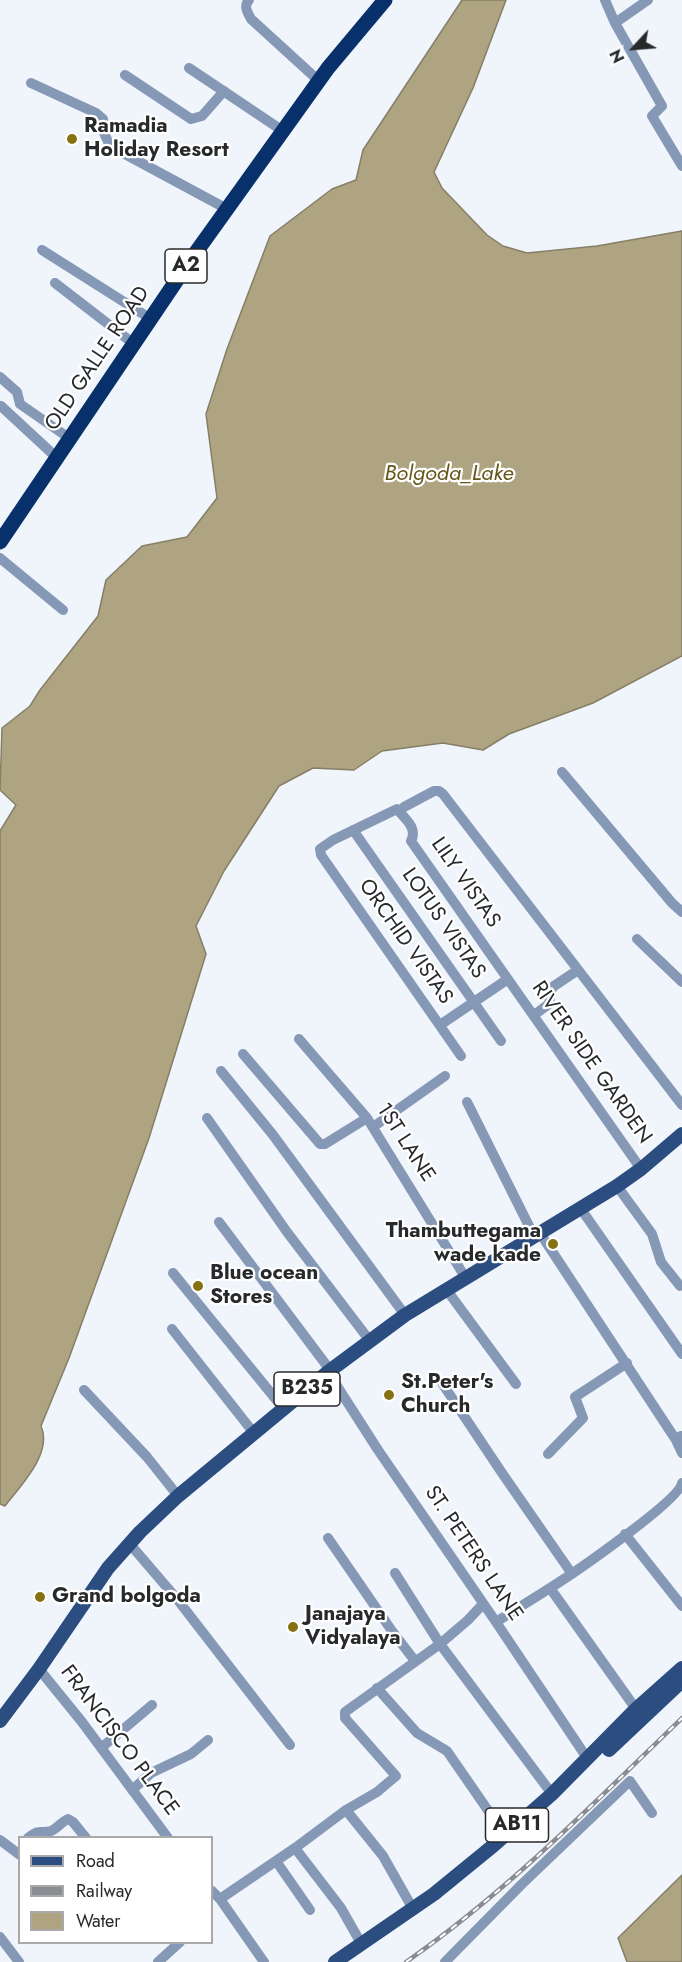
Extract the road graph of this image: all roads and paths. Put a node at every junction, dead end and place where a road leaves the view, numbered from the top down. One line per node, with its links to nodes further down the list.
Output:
1 (249, 0): 8 (street)
2 (385, 0): 8 (highway, OLD GALLE ROAD / A2)
3 (605, 0): 5 (street)
4 (648, 0): 5 (street)
5 (615, 23): 12 (street)
6 (189, 68): 10 (street)
7 (125, 75): 10 (street)
8 (319, 81): 11 (highway, OLD GALLE ROAD / A2)
9 (31, 82): 13 (street)
10 (224, 91): 11 (street)
11 (283, 130): 13 (highway, OLD GALLE ROAD / A2)
12 (682, 166)
13 (227, 209): 16 (highway, OLD GALLE ROAD / A2)
14 (42, 250): 16 (street)
15 (56, 283): 17 (street)
16 (151, 320): 17 (highway, OLD GALLE ROAD / A2)
17 (135, 344): 20 (highway, OLD GALLE ROAD / A2)
18 (0, 377): 20 (street)
19 (1, 406): 21 (street)
20 (69, 438): 21 (highway, OLD GALLE ROAD / A2)
21 (56, 458): 22 (highway, OLD GALLE ROAD / A2)
22 (0, 542)
23 (0, 558): 24 (street)
24 (63, 609)
25 (561, 772): 28 (street)
26 (401, 808): 27 (street); 30 (street); 31 (street, LILY VISTAS)
27 (353, 830): 33 (street, LOTUS VISTAS); 35 (street, ORCHID VISTAS)
28 (682, 912)
29 (638, 939): 32 (street)
30 (578, 970): 34 (street); 43 (street)
31 (508, 980): 33 (street); 34 (street, RIVER SIDE GARDEN)
32 (682, 982)
33 (474, 1002): 35 (street); 37 (street, LOTUS VISTAS)
34 (534, 1016): 47 (street, RIVER SIDE GARDEN)
35 (440, 1025): 39 (street, ORCHID VISTAS)
36 (299, 1039): 45 (street, 1ST LANE)
37 (501, 1041)
38 (243, 1054): 45 (street)
39 (461, 1056)
40 (221, 1071): 56 (street)
41 (445, 1076): 45 (street)
42 (466, 1102): 51 (street)
43 (682, 1105)
44 (207, 1118): 58 (street)
45 (370, 1123): 53 (street, 1ST LANE)
46 (682, 1134): 47 (main road, B235)
47 (641, 1169): 48 (main road, B235)
48 (617, 1186): 49 (main road, B235); 54 (street)
49 (581, 1209): 51 (main road, B235); 59 (street)
50 (219, 1222): 61 (street, ST. PETERS LANE)
51 (537, 1234): 53 (main road, B235); 60 (street)
52 (173, 1273): 65 (street)
53 (465, 1277): 55 (main road, B235)
54 (680, 1286)
55 (446, 1289): 56 (main road, B235); 63 (street)
56 (405, 1315): 58 (main road, B235)
57 (172, 1329): 66 (street)
58 (370, 1341): 61 (main road, B235)
59 (682, 1354)
60 (627, 1363): 67 (street); 68 (street)
61 (329, 1371): 65 (main road, B235); 79 (street, ST. PETERS LANE)
62 (442, 1383): 77 (street)
63 (516, 1384)
64 (84, 1390): 71 (street)
65 (283, 1408): 66 (main road, B235)
66 (253, 1432): 71 (main road, B235)
67 (679, 1438): 69 (street)
68 (548, 1454)
69 (682, 1454)
70 (682, 1483): 72 (street)
71 (178, 1496): 75 (main road, B235)
72 (678, 1499): 73 (street)
73 (625, 1534): 77 (street); 80 (street)
74 (328, 1538): 83 (street)
75 (129, 1543): 85 (main road, B235); 92 (street)
76 (395, 1574): 82 (street)
77 (572, 1574): 78 (street)
78 (550, 1588): 81 (street); 89 (street)
79 (483, 1604): 81 (street, ST. PETERS LANE); 82 (street)
80 (682, 1606)
81 (496, 1622): 94 (street, ST. PETERS LANE)
82 (440, 1644): 83 (street); 96 (street)
83 (415, 1661): 87 (street)
84 (682, 1668): 89 (main road, AB11)
85 (39, 1669): 90 (main road, B235); 93 (street, FRANCISCO PLACE)
86 (682, 1681): 117 (main road, AB11)
87 (376, 1688): 97 (street); 99 (street)
88 (152, 1705): 93 (street)
89 (636, 1709): 94 (main road, AB11)
90 (0, 1721)
91 (207, 1740): 95 (street)
92 (290, 1745)
93 (100, 1748): 95 (street, FRANCISCO PLACE)
94 (587, 1758): 96 (main road, AB11)
95 (132, 1790): 102 (street, FRANCISCO PLACE)
96 (552, 1794): 99 (main road, AB11)
97 (346, 1810): 104 (street); 108 (street)
98 (652, 1813): 118 (street)
99 (505, 1835): 108 (main road, AB11)
100 (30, 1836): 101 (street)
101 (84, 1836)
102 (166, 1836)
103 (0, 1840): 105 (street)
104 (295, 1848): 106 (street); 112 (street)
105 (17, 1849)
106 (276, 1861): 107 (street); 109 (street)
107 (216, 1895): 115 (street)
108 (413, 1909): 112 (main road, AB11)
109 (310, 1910)
110 (0, 1937): 113 (street)
111 (178, 1944): 114 (street)
112 (362, 1945): 116 (main road, AB11)
113 (19, 1962)
114 (158, 1962)
115 (264, 1962)
116 (335, 1962)
117 (350, 1962)
118 (445, 1962)

